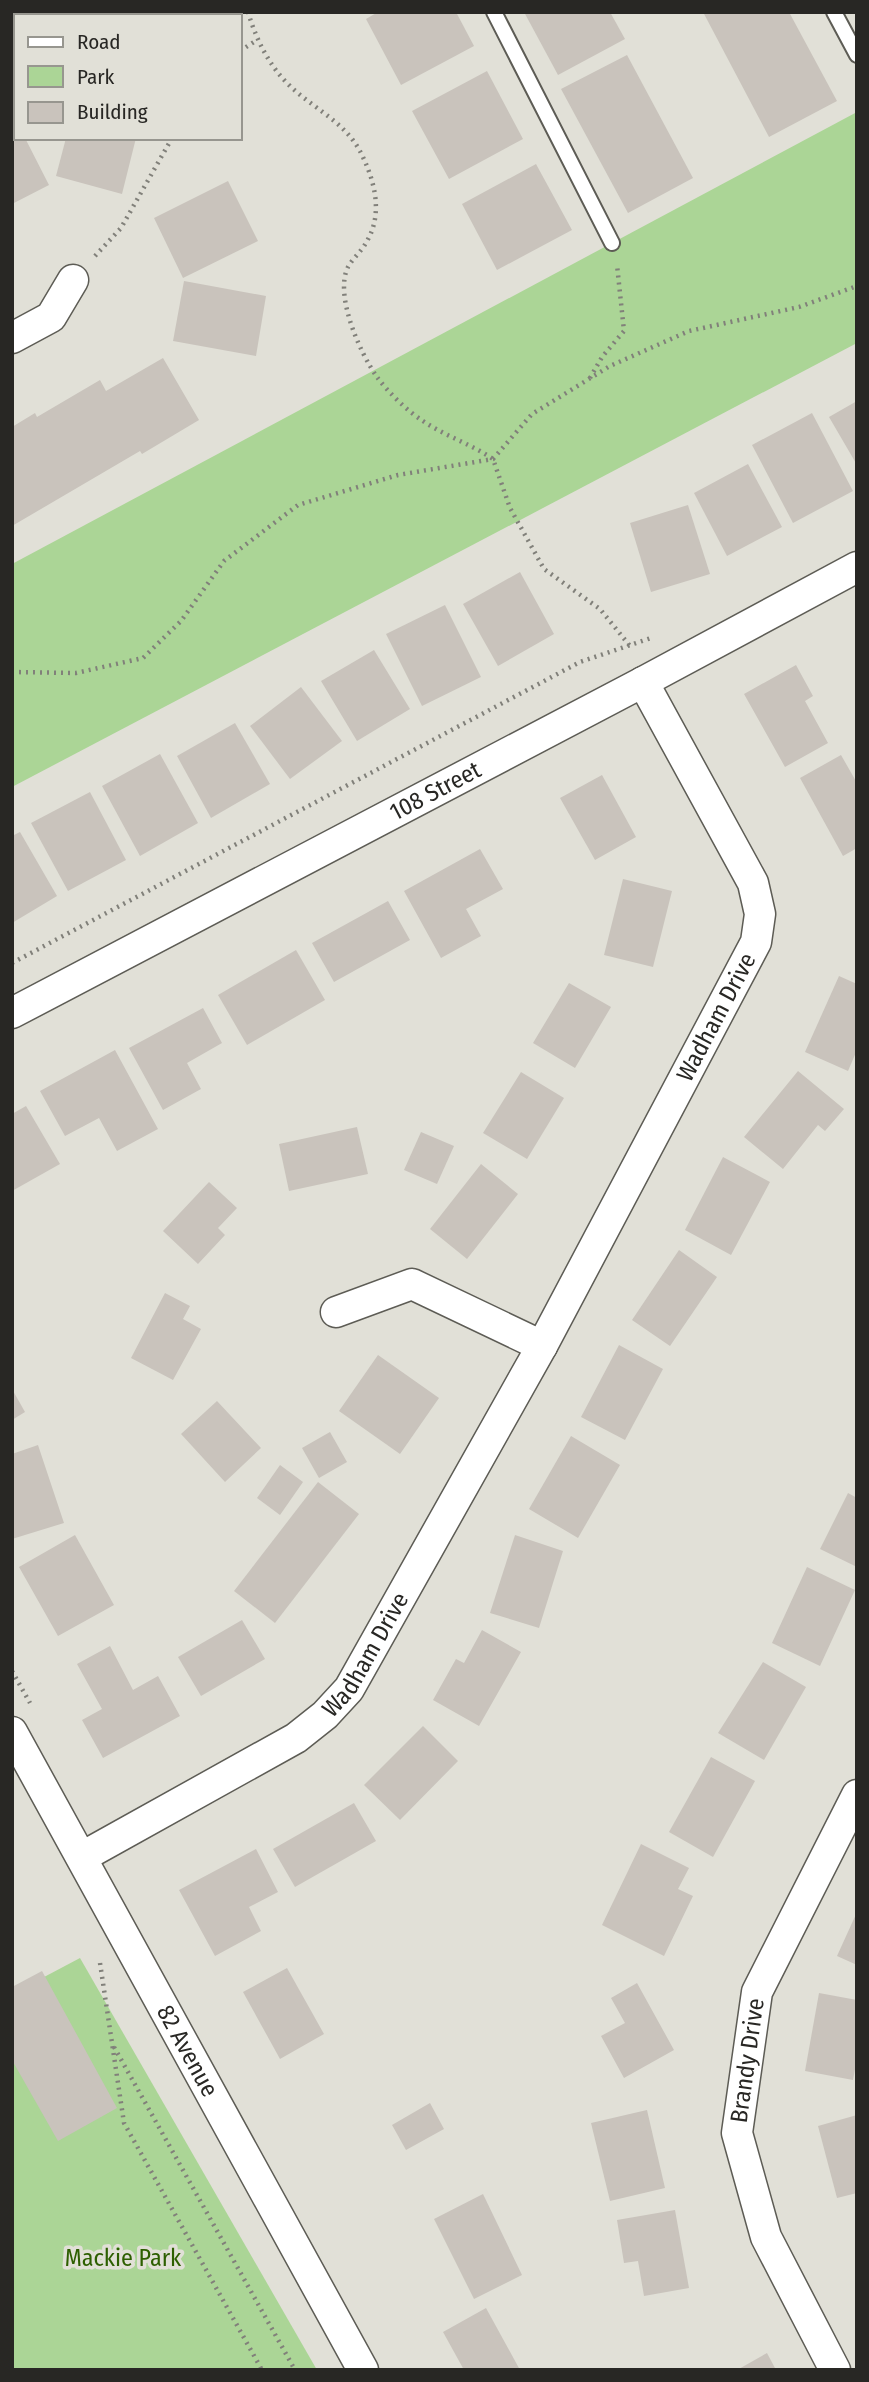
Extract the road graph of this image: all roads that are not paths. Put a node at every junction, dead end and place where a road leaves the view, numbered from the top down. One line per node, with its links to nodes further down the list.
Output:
1 (494, 12): 4 (lane)
2 (834, 12): 3 (lane)
3 (857, 55)
4 (612, 243)
5 (73, 280): 6 (street)
6 (12, 338)
7 (857, 567): 8 (street, 108 Street)
8 (643, 682): 9 (street, 108 Street); 11 (street, Wadham Drive)
9 (12, 1013)
10 (336, 1312): 11 (street)
11 (542, 1346): 14 (street, Wadham Drive)
12 (12, 1732): 14 (street, 82 Avenue)
13 (857, 1795): 16 (street, Brandy Drive)
14 (82, 1857): 15 (street, 82 Avenue)
15 (363, 2370)
16 (835, 2370)

